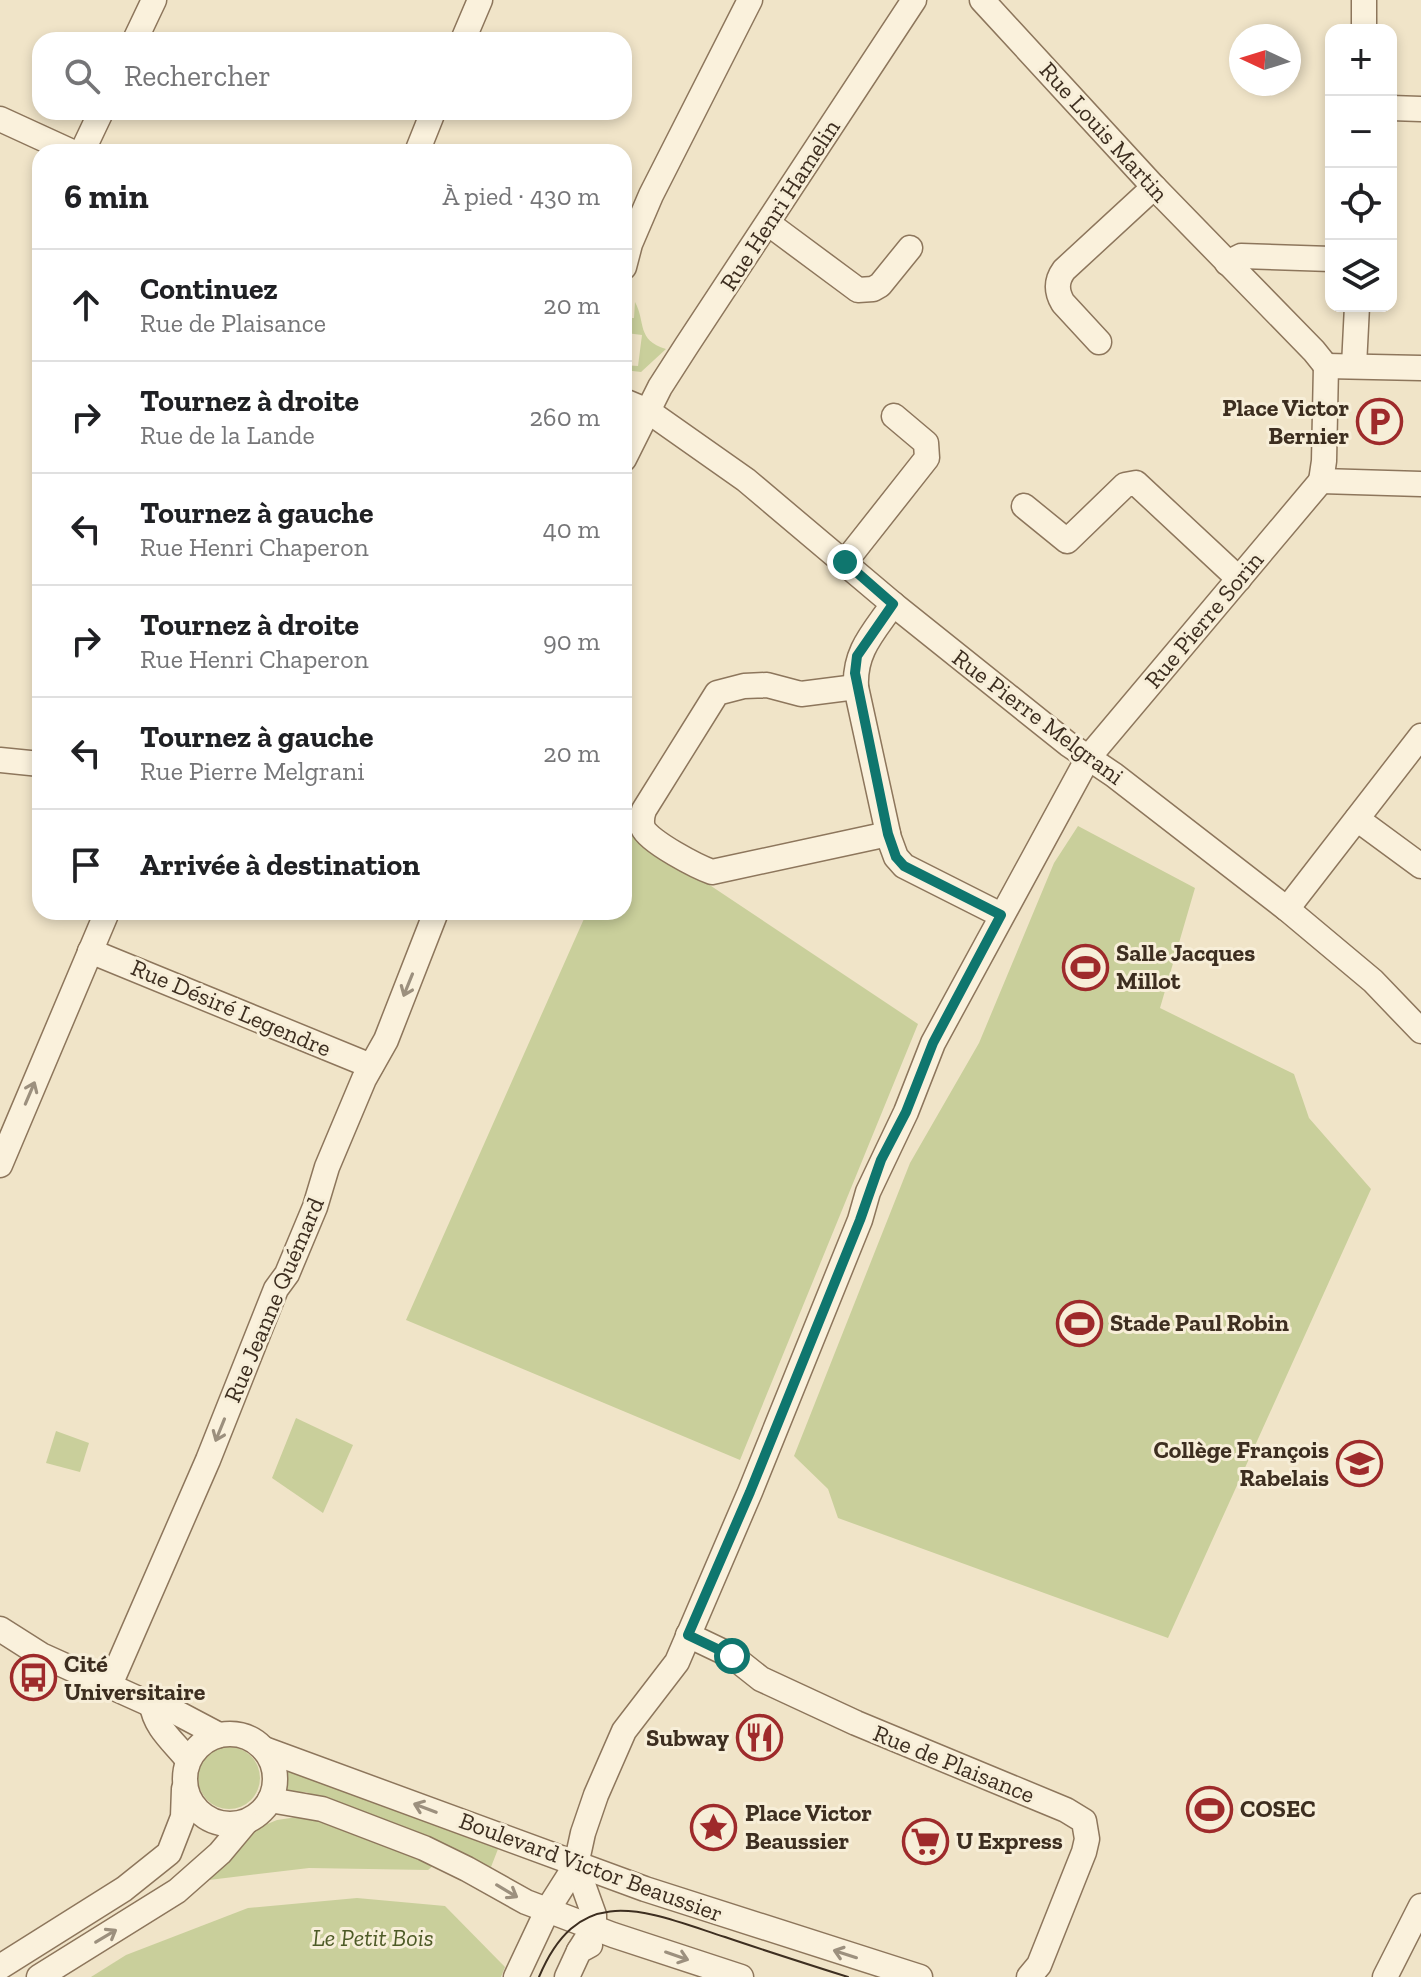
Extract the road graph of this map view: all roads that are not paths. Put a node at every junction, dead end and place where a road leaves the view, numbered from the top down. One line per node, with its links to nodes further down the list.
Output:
1 (154, 0): 8 (street)
2 (480, 0): 9 (street)
3 (750, 0): 20 (street)
4 (914, 0): 19 (street, Rue Henri Hamelin)
5 (982, 0): 18 (street, Rue Louis Martin)
6 (1364, 0): 7 (street)
7 (1364, 24)
8 (139, 32)
9 (466, 32)
10 (1397, 108): 11 (street)
11 (1421, 109)
12 (0, 119): 15 (street)
13 (97, 120): 16 (street)
14 (430, 120): 17 (street)
15 (55, 144)
16 (86, 144)
17 (420, 144)
18 (1154, 187): 23 (street, Rue Louis Martin); 25 (street)
19 (769, 224): 21 (street); 30 (street, Rue Henri Hamelin)
20 (632, 239)
21 (910, 248)
22 (1325, 259): 23 (street)
23 (1227, 263): 26 (street, Rue Louis Martin)
24 (1357, 312): 27 (street)
25 (1099, 342)
26 (1326, 366): 27 (street); 33 (street)
27 (1354, 366): 28 (street)
28 (1421, 368)
29 (632, 404): 30 (street, Rue Pierre Melgrani)
30 (648, 411): 32 (street); 36 (street, Rue Pierre Melgrani)
31 (894, 416): 36 (street)
32 (632, 443)
33 (1321, 481): 34 (street); 37 (street, Rue Pierre Sorin)
34 (1421, 484)
35 (1024, 506): 37 (street)
36 (845, 562): 38 (street, Rue Pierre Melgrani)
37 (1239, 579): 41 (street, Rue Pierre Sorin)
38 (893, 604): 39 (street); 41 (street, Rue Pierre Melgrani)
39 (856, 687): 45 (street); 45 (street)
40 (1421, 736): 44 (street)
41 (1088, 758): 47 (street, Rue Pierre Melgrani); 48 (street, Rue Pierre Sorin)
42 (0, 760): 43 (street)
43 (32, 763)
44 (1357, 819): 46 (street); 47 (street)
45 (888, 834): 48 (street)
46 (1421, 866)
47 (1287, 909): 52 (street, Rue Pierre Melgrani)
48 (1001, 915): 56 (street, Rue Pierre Sorin)
49 (104, 920): 51 (street)
50 (433, 920): 53 (street, Rue Jeanne Quémard, one-way to 53)
51 (90, 951): 53 (street, Rue Désiré Legendre); 54 (street, one-way to 51)
52 (1421, 1031)
53 (371, 1066): 57 (street, Rue Jeanne Quémard, one-way to 57)
54 (0, 1165)
55 (0, 1629): 57 (street)
56 (688, 1635): 65 (street, Rue Pierre Sorin); 70 (street, Rue de Plaisance)
57 (109, 1687): 58 (street)
58 (152, 1705): 59 (street); 61 (street)
59 (219, 1735): 60 (street); 61 (street)
60 (264, 1749): 63 (street); 65 (street, Boulevard Victor Beaussier, one-way to 60)
61 (188, 1760): 62 (street)
62 (185, 1786): 64 (street); 69 (street)
63 (270, 1800): 64 (street); 67 (street, Boulevard Victor Beaussier, one-way to 67)
64 (246, 1822): 71 (street, one-way to 64)
65 (576, 1865): 67 (street); 68 (street); 75 (street, Boulevard Victor Beaussier, one-way to 65)
66 (1421, 1906): 76 (street)
67 (548, 1909): 68 (street, Boulevard Victor Beaussier); 72 (street)
68 (603, 1931): 73 (street); 74 (street, Boulevard Victor Beaussier, one-way to 74)
69 (0, 1967)
70 (1036, 1973)
71 (39, 1977)
72 (516, 1977)
73 (567, 1977)
74 (741, 1977)
75 (920, 1977)
76 (1385, 1977)

